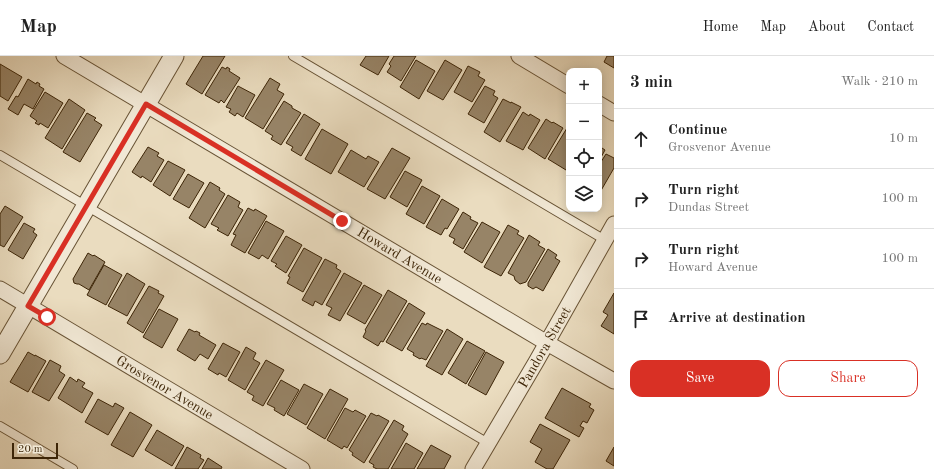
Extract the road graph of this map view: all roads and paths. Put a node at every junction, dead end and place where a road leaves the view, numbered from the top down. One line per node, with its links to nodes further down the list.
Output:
1 (64, 56): 6 (street, Howard Avenue)
2 (174, 56): 6 (street)
3 (293, 56): 12 (lane)
4 (519, 56): 5 (street)
5 (566, 84)
6 (146, 104): 10 (street); 15 (street, Howard Avenue)
7 (602, 106): 8 (street)
8 (614, 113)
9 (0, 155): 10 (lane)
10 (86, 206): 14 (street); 19 (lane)
11 (614, 224): 12 (street, Pandora Street)
12 (606, 240): 15 (street, Pandora Street)
13 (0, 289): 14 (street, Grosvenor Avenue)
14 (28, 306): 16 (street); 21 (street, Grosvenor Avenue)
15 (547, 343): 17 (street, Howard Avenue); 19 (street, Pandora Street)
16 (0, 354)
17 (614, 381)
18 (0, 426): 20 (lane)
19 (488, 443): 22 (street, Pandora Street)
20 (73, 469)
21 (302, 469)
22 (473, 469)

